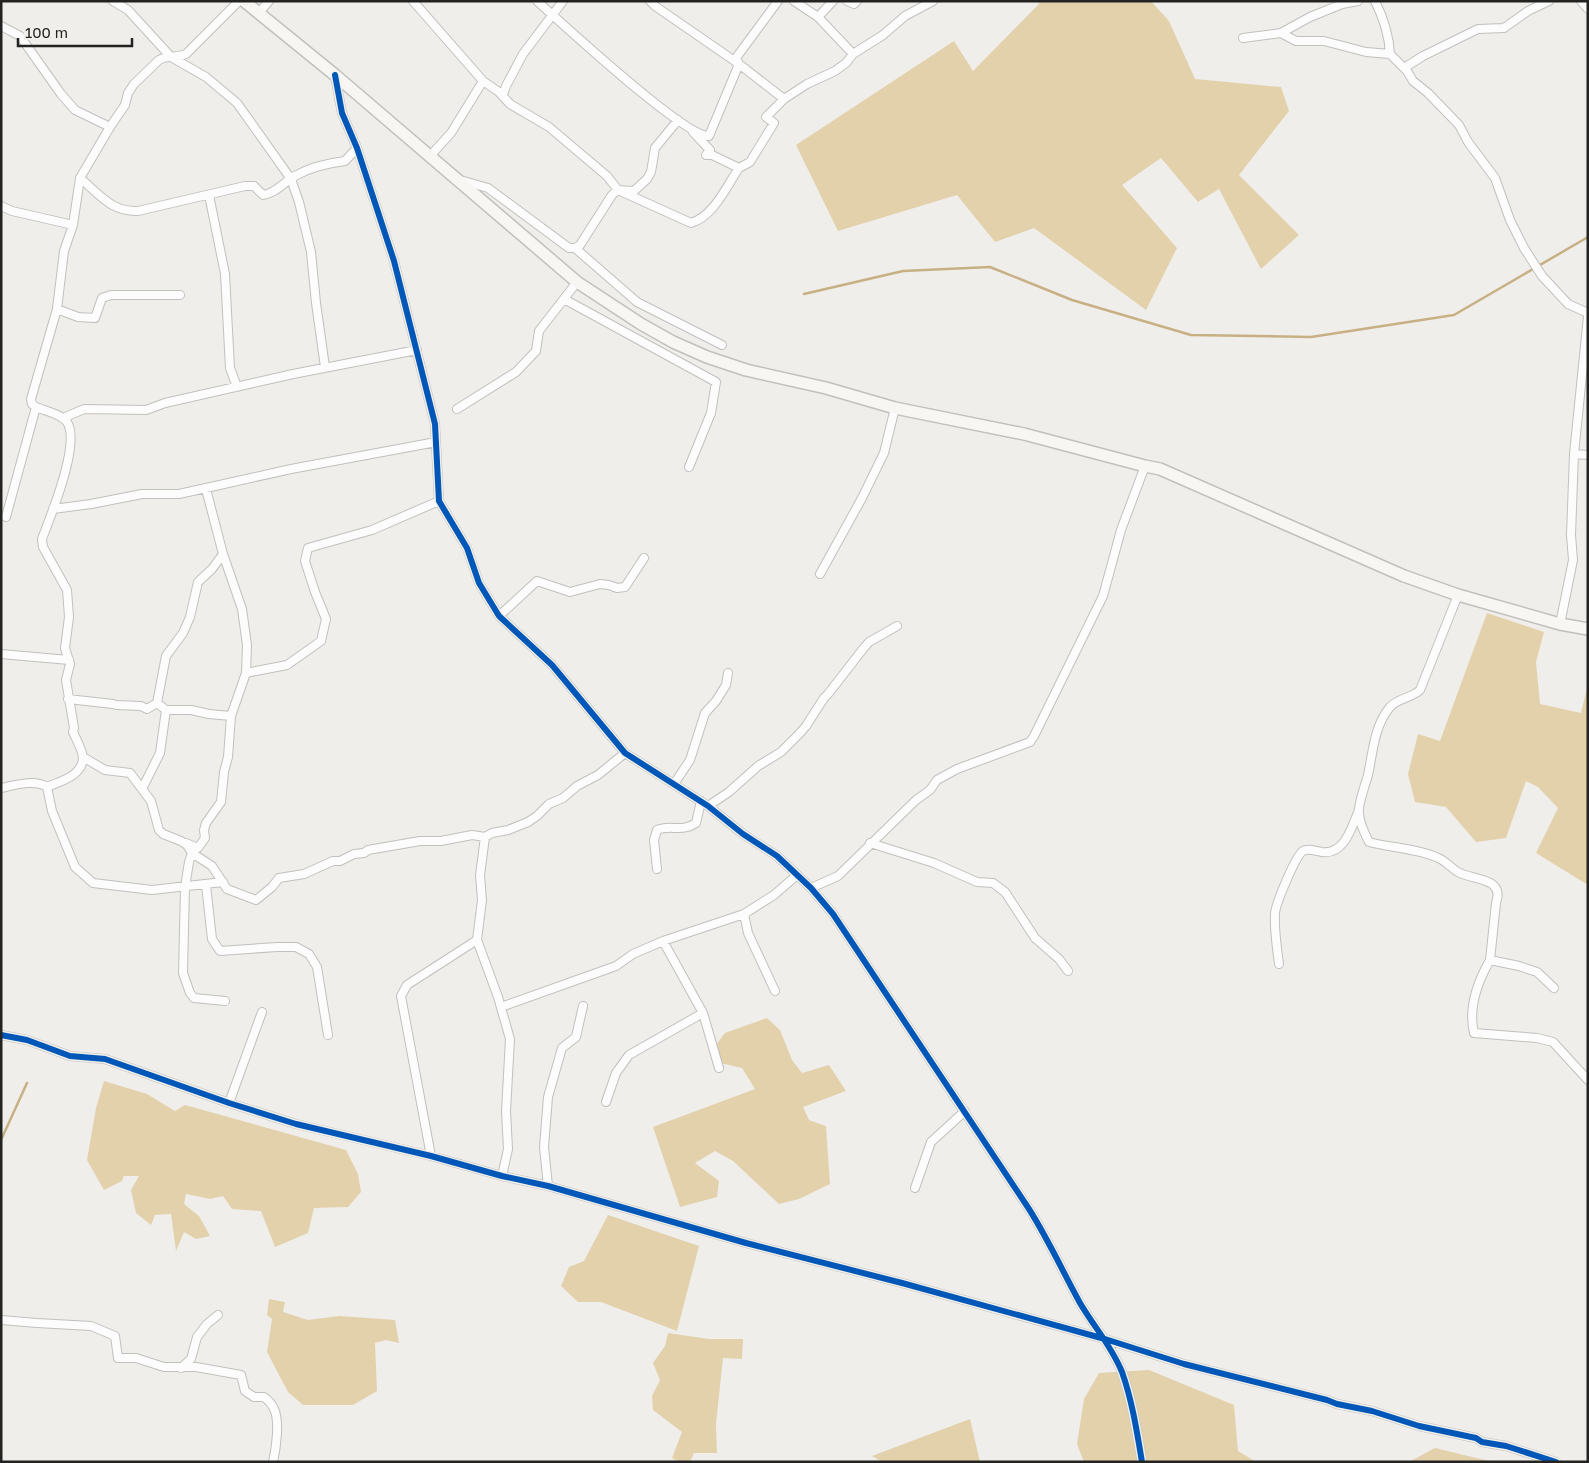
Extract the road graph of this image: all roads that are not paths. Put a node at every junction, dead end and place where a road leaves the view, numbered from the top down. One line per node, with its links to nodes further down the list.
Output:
1 (113, 1): 28 (street)
2 (238, 1): 28 (street)
3 (244, 1): 20 (main road)
4 (269, 1): 20 (street)
5 (413, 1): 32 (street)
6 (537, 1): 21 (street)
7 (563, 1): 21 (street)
8 (650, 1): 29 (street)
9 (778, 1): 29 (street)
10 (794, 1): 22 (street)
11 (833, 1): 22 (street)
12 (847, 1): 13 (street)
13 (857, 1)
14 (1358, 1): 24 (street)
15 (1375, 1): 27 (street)
16 (1549, 1): 30 (street)
17 (1581, 1): 19 (street)
18 (929, 2): 26 (street)
19 (1588, 9)
20 (258, 14): 31 (main road)
21 (552, 14): 33 (street); 35 (street)
22 (818, 17): 26 (street)
23 (1, 26): 36 (street)
24 (1281, 33): 25 (street); 27 (street)
25 (1243, 38)
26 (853, 54): 34 (street)
27 (1390, 54): 30 (street)
28 (171, 57): 36 (street); 42 (street)
29 (739, 64): 34 (street); 37 (street)
30 (1404, 68): 53 (street)
31 (335, 75): 38 (street); 39 (main road)
32 (483, 81): 33 (street); 39 (street)
33 (500, 92): 44 (street)
34 (784, 99): 40 (street)
35 (678, 120): 37 (street); 44 (street)
36 (110, 127): 41 (street)
37 (690, 129): 40 (street)
38 (357, 148): 42 (street); 55 (street)
39 (430, 156): 43 (main road)
40 (739, 168): 44 (street)
41 (80, 178): 45 (street); 47 (street)
42 (291, 179): 45 (street); 56 (street)
43 (458, 179): 48 (street); 49 (main road)
44 (618, 190): 48 (street)
45 (209, 194): 57 (street)
46 (1, 206): 47 (street)
47 (73, 226): 52 (street)
48 (575, 248): 54 (street)
49 (577, 282): 51 (street); 59 (main road)
50 (180, 295): 52 (street)
51 (564, 299): 60 (street); 66 (street)
52 (57, 309): 58 (street)
53 (1588, 314): 63 (street)
54 (722, 345)
55 (416, 350): 56 (street); 62 (street)
56 (325, 367): 57 (street)
57 (236, 387): 61 (street)
58 (36, 407): 61 (street); 70 (street)
59 (895, 408): 65 (main road); 73 (street)
60 (457, 409)
61 (63, 418): 69 (street)
62 (436, 442): 67 (street); 68 (street)
63 (1574, 454): 64 (street); 76 (street)
64 (1588, 455)
65 (1145, 466): 74 (main road); 98 (street)
66 (689, 467)
67 (206, 489): 69 (street); 71 (street)
68 (439, 501): 75 (street); 82 (street)
69 (53, 509): 80 (street)
70 (6, 517)
71 (224, 554): 82 (street); 84 (street)
72 (644, 558): 75 (street)
73 (820, 574)
74 (1458, 594): 76 (main road); 95 (street)
75 (499, 616): 87 (street)
76 (1560, 624): 78 (main road)
77 (897, 626): 94 (street)
78 (1588, 629)
79 (1, 654): 80 (street)
80 (69, 660): 83 (street)
81 (728, 672): 89 (street)
82 (246, 673): 86 (street)
83 (68, 699): 84 (street); 88 (street)
84 (157, 703): 85 (street)
85 (166, 710): 86 (street); 92 (street)
86 (231, 716): 97 (street)
87 (625, 754): 89 (street); 96 (street)
88 (83, 757): 90 (street); 92 (street)
89 (674, 784): 93 (street)
90 (47, 787): 91 (street); 104 (street)
91 (1, 788)
92 (142, 789): 97 (street)
93 (701, 801): 94 (street); 100 (street)
94 (708, 806): 101 (street)
95 (1359, 810): 109 (street); 110 (street)
96 (485, 837): 102 (street); 107 (street)
97 (181, 841): 99 (street)
98 (870, 844): 105 (street); 111 (street)
99 (192, 853): 102 (street); 104 (street)
100 (657, 869)
101 (797, 875): 105 (street); 106 (street)
102 (223, 882): 103 (street)
103 (206, 885): 104 (street); 120 (street)
104 (185, 887): 114 (street)
105 (811, 888): 125 (street)
106 (744, 914): 108 (street); 113 (street)
107 (477, 940): 116 (street); 126 (street)
108 (663, 941): 116 (street); 118 (street)
109 (1490, 960): 112 (street); 122 (street)
110 (1279, 964)
111 (1068, 971)
112 (1554, 988)
113 (775, 991)
114 (225, 1001)
115 (583, 1006): 128 (street)
116 (501, 1007): 127 (street)
117 (262, 1012): 124 (street)
118 (704, 1013): 121 (street); 123 (street)
119 (1, 1035): 124 (street)
120 (328, 1035)
121 (719, 1068)
122 (1588, 1080)
123 (606, 1102)
124 (228, 1103): 126 (street)
125 (965, 1111): 129 (street); 132 (street)
126 (431, 1156): 127 (street)
127 (502, 1176): 128 (street)
128 (548, 1186): 132 (street)
129 (915, 1188)
130 (218, 1315): 133 (street)
131 (1, 1320): 133 (street)
132 (1105, 1339): 135 (street); 136 (street)
133 (181, 1368): 134 (street)
134 (273, 1462)
135 (1142, 1462)
136 (1556, 1462)

